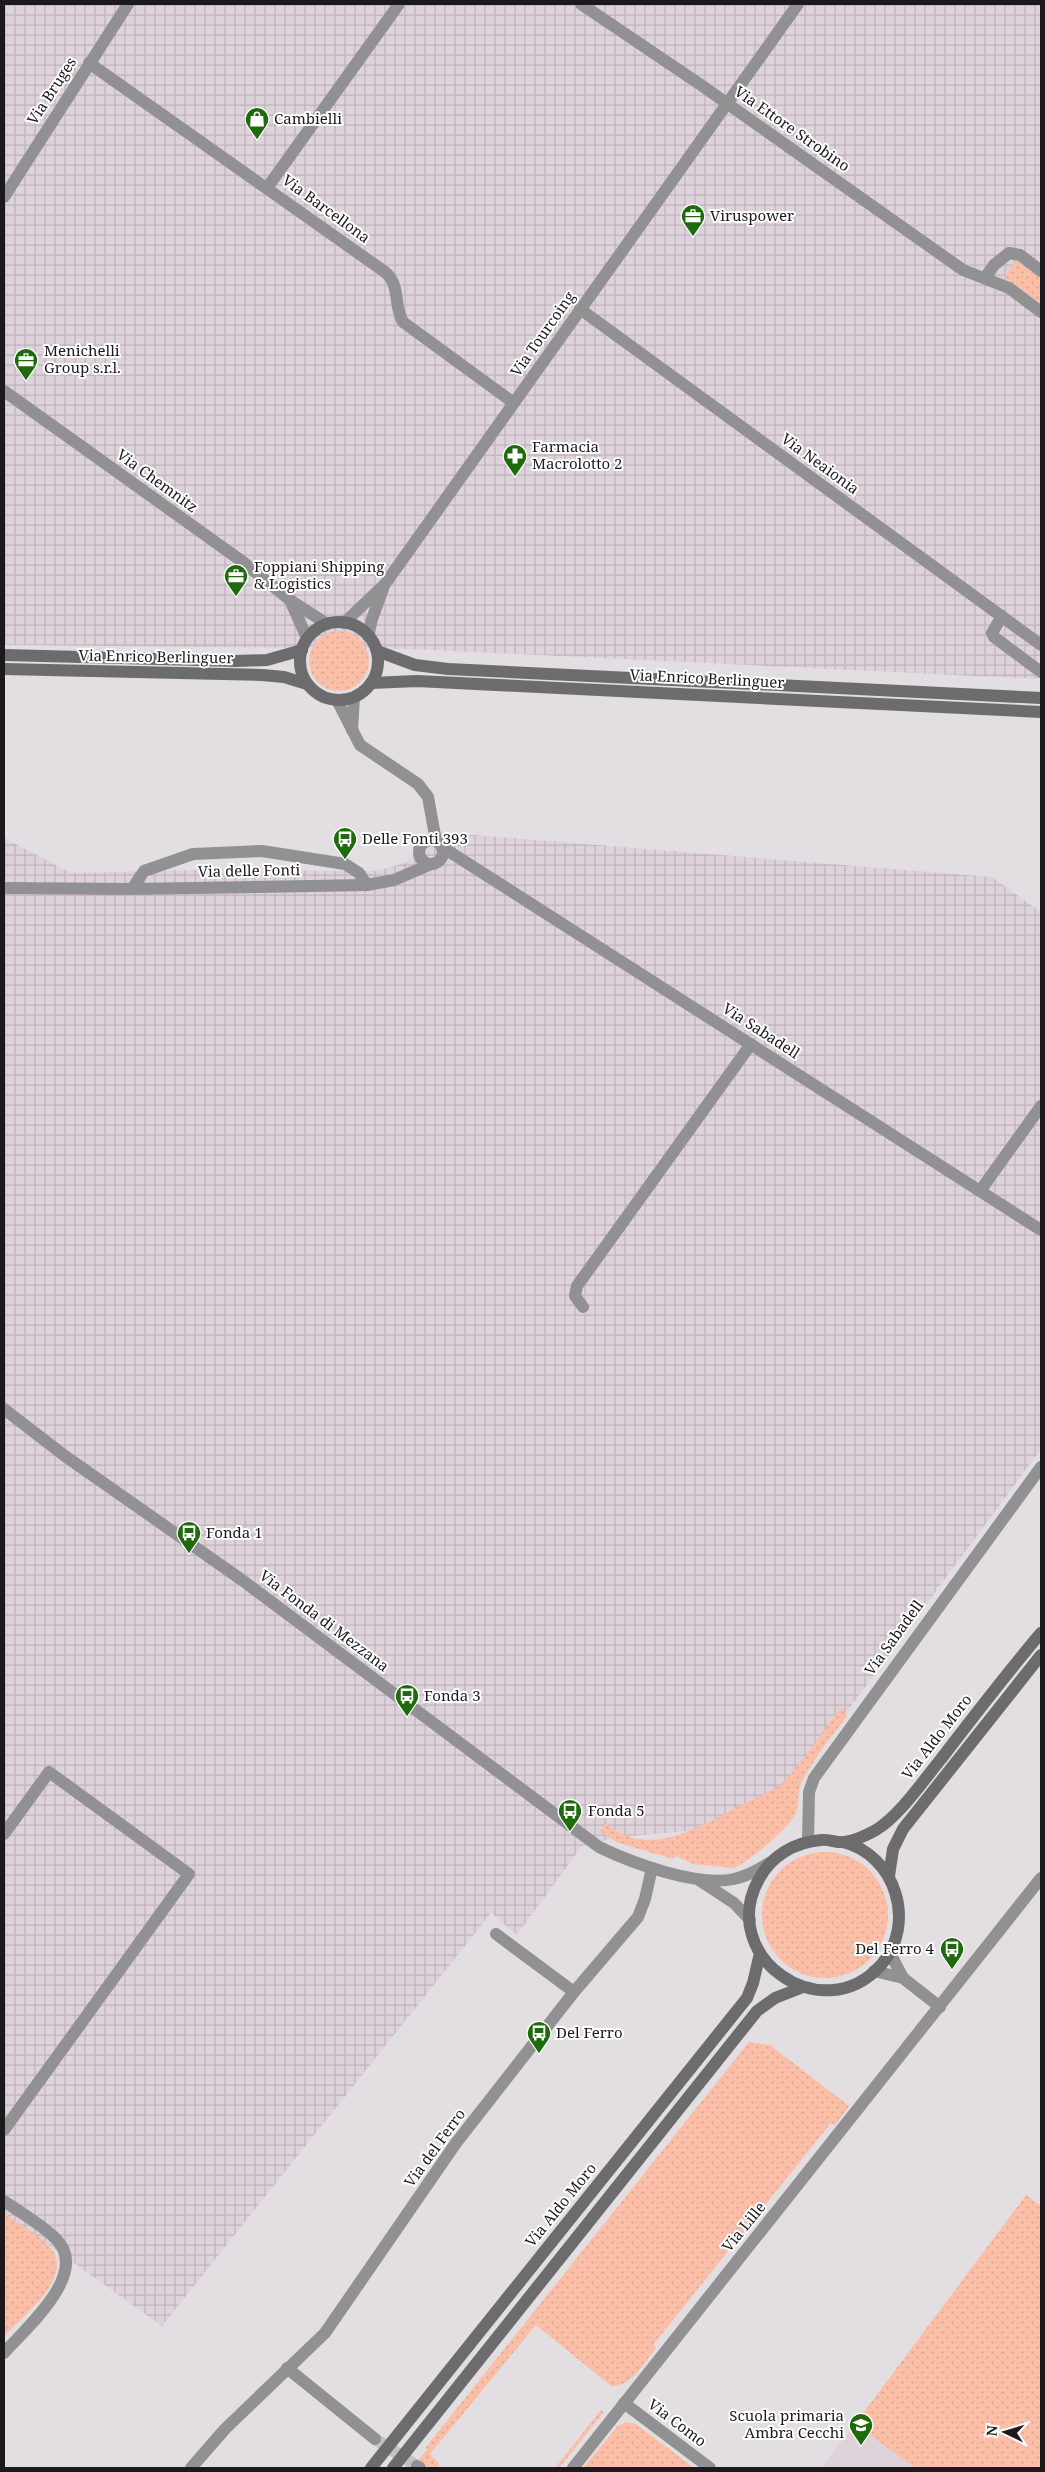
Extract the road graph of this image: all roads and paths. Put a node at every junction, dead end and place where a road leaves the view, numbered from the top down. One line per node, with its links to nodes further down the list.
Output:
1 (128, 4): 5 (street, Via Bruges)
2 (399, 4): 7 (street)
3 (581, 4): 6 (street, Via Ettore Strobino)
4 (798, 4): 6 (street, Via Tourcoing)
5 (90, 63): 7 (street, Via Barcellona); 8 (street, Via Bruges)
6 (727, 103): 10 (street, Via Ettore Strobino); 11 (street, Via Tourcoing)
7 (268, 188): 14 (street, Via Barcellona)
8 (4, 197)
9 (1041, 271): 10 (street)
10 (985, 278): 12 (street, Via Ettore Strobino)
11 (580, 309): 14 (street, Via Tourcoing); 17 (street, Via Neaionia)
12 (1041, 312)
13 (4, 391): 16 (street, Via Chemnitz)
14 (514, 403): 15 (street, Via Tourcoing)
15 (385, 584): 18 (street, Via Tourcoing); 20 (street, Via Tourcoing)
16 (290, 600): 19 (street, Via Chemnitz); 21 (street, Via Chemnitz)
17 (1002, 616): 22 (street, Via Neaionia); 26 (street)
18 (344, 623): 19 (main road); 20 (main road)
19 (327, 624): 21 (main road, Via Enrico Berlinguer)
20 (368, 636): 23 (main road)
21 (305, 644): 24 (main road, Via Enrico Berlinguer); 27 (main road)
22 (1041, 645)
23 (376, 651): 28 (main road); 30 (main road, Via Enrico Berlinguer)
24 (4, 655)
25 (4, 669): 27 (main road, Via Enrico Berlinguer)
26 (1041, 672)
27 (307, 684): 31 (main road, Via Enrico Berlinguer)
28 (371, 684): 29 (main road); 32 (main road, Via Enrico Berlinguer)
29 (354, 698): 31 (main road, Via Enrico Berlinguer); 33 (street)
30 (1041, 698)
31 (337, 700): 33 (street)
32 (1041, 712)
33 (352, 730): 34 (street)
34 (434, 843): 35 (street); 35 (street); 36 (street, Via Sabadell)
35 (429, 861): 36 (street); 37 (street, Via delle Fonti)
36 (463, 862): 40 (street, Via Sabadell)
37 (367, 885): 39 (street, Via delle Fonti); 39 (street, Via delle Fonti)
38 (4, 888): 39 (street, Via delle Fonti)
39 (132, 889)
40 (751, 1044): 42 (street, Via Sabadell); 44 (street)
41 (1041, 1106): 42 (street)
42 (980, 1191): 43 (street, Via Sabadell)
43 (1041, 1230)
44 (583, 1307)
45 (4, 1409): 53 (street, Via Fonda di Mezzana)
46 (1041, 1467): 50 (street, Via Sabadell)
47 (1041, 1633): 51 (main road, Via Aldo Moro)
48 (1041, 1655): 54 (main road, Via Aldo Moro)
49 (4, 1834): 66 (street)
50 (808, 1842): 51 (main road, Via Aldo Moro); 52 (main road, Via Aldo Moro)
51 (843, 1842): 54 (main road, Via Aldo Moro)
52 (775, 1858): 56 (street); 57 (main road, Via Aldo Moro)
53 (652, 1868): 56 (street); 64 (street, Via del Ferro)
54 (889, 1876): 60 (main road, Via Aldo Moro)
55 (1041, 1878): 65 (street)
56 (697, 1879): 57 (street)
57 (750, 1920): 59 (main road, Via Aldo Moro)
58 (496, 1934): 64 (street)
59 (760, 1953): 63 (main road, Via Aldo Moro); 73 (main road, Via Aldo Moro)
60 (890, 1953): 61 (main road, Via Aldo Moro); 62 (street)
61 (874, 1971): 62 (street); 63 (main road, Via Aldo Moro)
62 (903, 1978): 65 (street)
63 (803, 1987): 74 (main road, Via Aldo Moro)
64 (574, 1992): 69 (street, Via del Ferro)
65 (940, 2007): 70 (street, Via Lille)
66 (4, 2130)
67 (4, 2200): 68 (street)
68 (4, 2353)
69 (287, 2368): 71 (street); 72 (street, Via del Ferro)
70 (624, 2403): 75 (street, Via Lille); 76 (street, Via Como)
71 (375, 2438)
72 (191, 2468)
73 (371, 2468)
74 (393, 2468)
75 (573, 2468)
76 (710, 2468)

